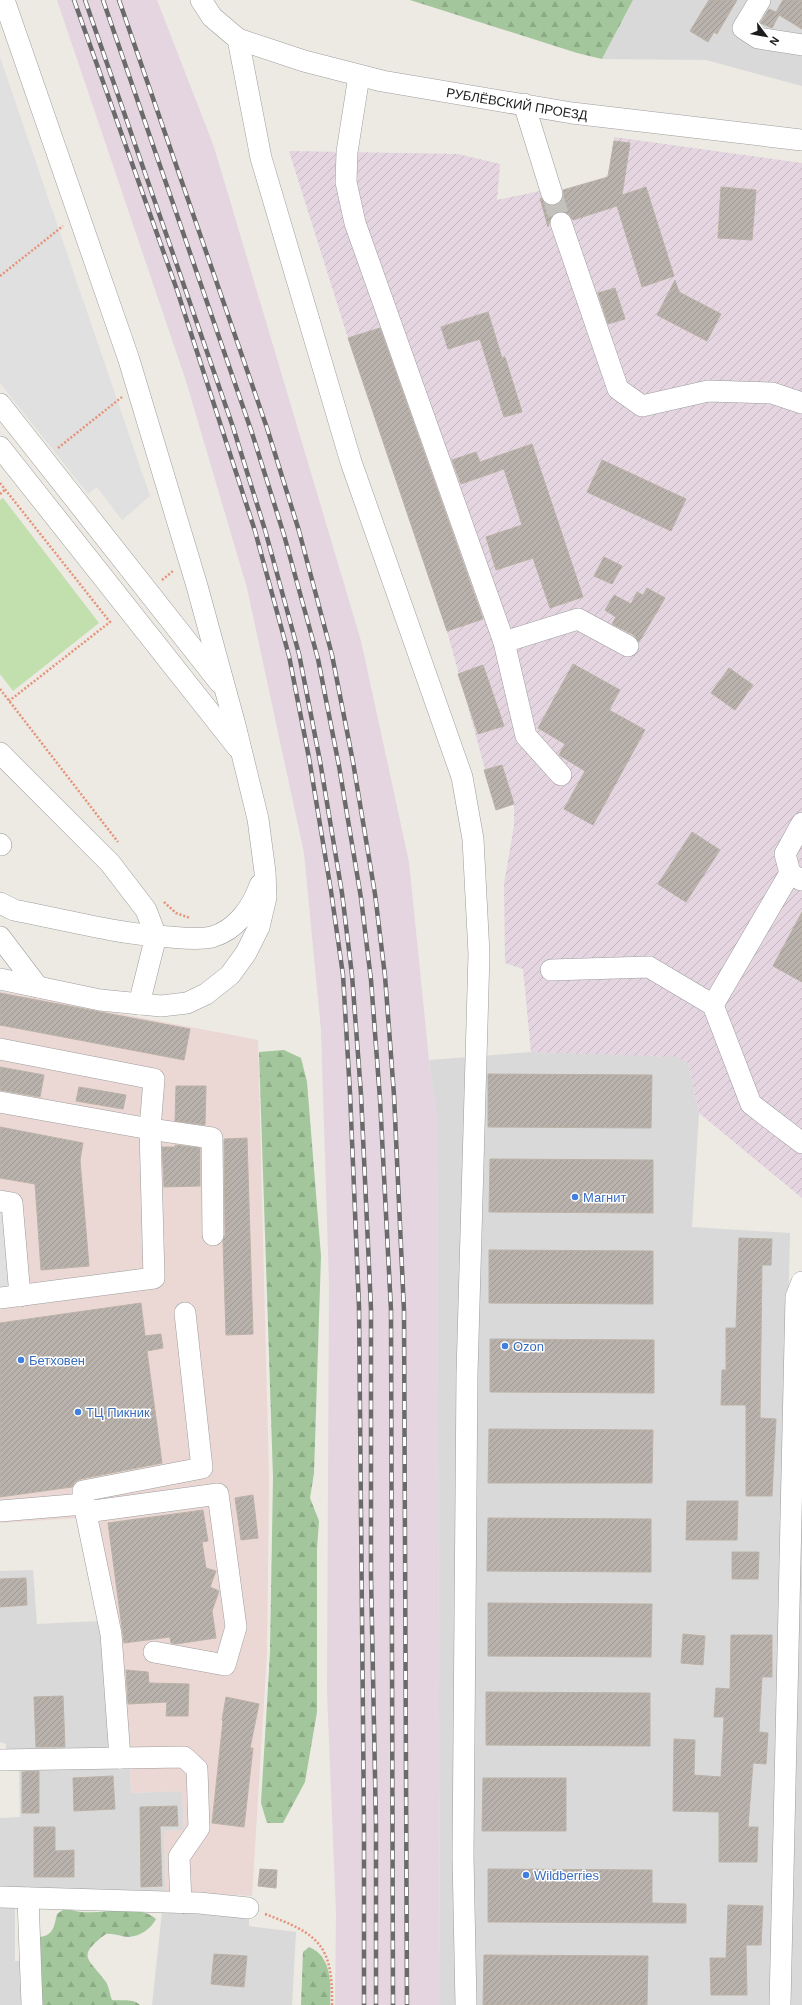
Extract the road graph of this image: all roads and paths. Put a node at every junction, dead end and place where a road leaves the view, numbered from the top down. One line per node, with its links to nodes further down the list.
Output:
1 (4, 0): 25 (street)
2 (201, 0): 4 (street, РУБЛЁВСКИЙ ПРОЕЗД)
3 (760, 0): 5 (street)
4 (238, 39): 6 (street, РУБЛЁВСКИЙ ПРОЕЗД); 64 (street)
5 (802, 44)
6 (359, 76): 7 (street, РУБЛЁВСКИЙ ПРОЕЗД); 22 (street)
7 (524, 104): 8 (street, РУБЛЁВСКИЙ ПРОЕЗД); 9 (street)
8 (802, 140)
9 (552, 194)
10 (562, 223): 14 (street)
11 (63, 225): 12 (path)
12 (0, 276)
13 (122, 397): 17 (path)
14 (802, 403)
15 (0, 404): 17 (street)
16 (0, 447): 18 (street)
17 (44, 459): 25 (street)
18 (23, 476): 20 (path); 28 (street)
19 (0, 483): 20 (path)
20 (5, 490): 21 (path); 26 (path)
21 (0, 494)
22 (504, 642): 23 (street); 29 (street)
23 (628, 646)
24 (0, 689): 26 (path)
25 (226, 690): 28 (street)
26 (9, 701): 31 (path)
27 (0, 753): 37 (street)
28 (242, 753): 32 (street)
29 (561, 775)
30 (802, 823): 33 (street)
31 (121, 846)
32 (265, 872): 37 (street); 42 (street)
33 (796, 877): 43 (street)
34 (162, 899): 36 (path)
35 (0, 903): 37 (street)
36 (196, 920)
37 (156, 936): 42 (street)
38 (0, 937): 41 (street)
39 (551, 970): 43 (street)
40 (0, 979): 41 (street)
41 (38, 987): 42 (street)
42 (139, 1004)
43 (713, 1005): 47 (street)
44 (0, 1049): 46 (street)
45 (0, 1102): 46 (street)
46 (150, 1129): 49 (street); 51 (street)
47 (802, 1143)
48 (0, 1201): 51 (street)
49 (213, 1235)
50 (802, 1282): 65 (street)
51 (10, 1297)
52 (185, 1313): 53 (street)
53 (85, 1508): 54 (street); 55 (street); 56 (street)
54 (0, 1511)
55 (154, 1652)
56 (120, 1758): 57 (street); 60 (street)
57 (0, 1760)
58 (0, 1897): 59 (street)
59 (28, 1898): 60 (street); 62 (street)
60 (181, 1903): 61 (street)
61 (248, 1908): 63 (path)
62 (32, 2005)
63 (332, 2005)
64 (466, 2005)
65 (780, 2005)

